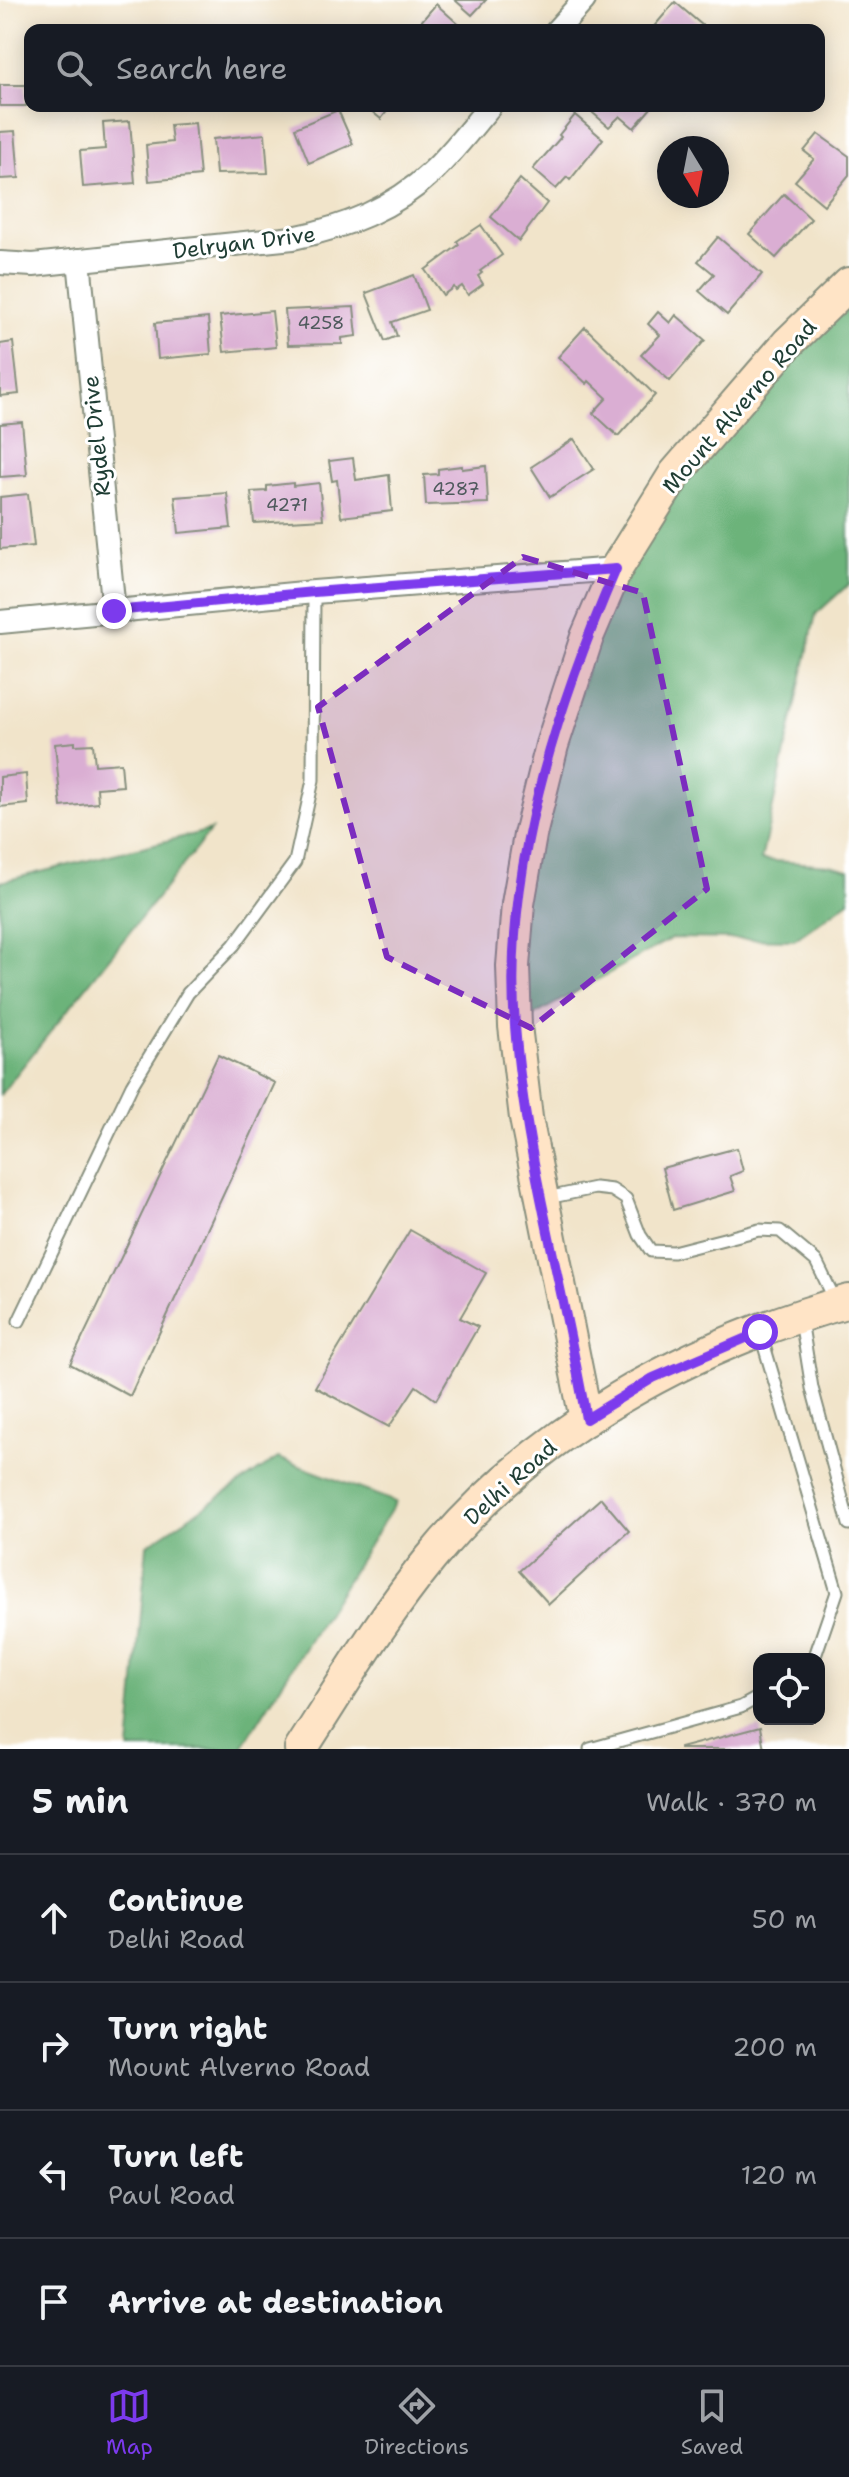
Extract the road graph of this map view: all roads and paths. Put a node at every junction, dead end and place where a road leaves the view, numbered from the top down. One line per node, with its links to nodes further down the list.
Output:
1 (584, 0): 2 (street)
2 (562, 24)
3 (485, 112): 4 (street, Delryan Drive)
4 (79, 260): 5 (street, Delryan Drive); 9 (street, Rydel Drive)
5 (0, 263)
6 (849, 284): 7 (street, Mount Alverno Road)
7 (616, 569): 8 (street); 11 (street, Mount Alverno Road)
8 (314, 592): 9 (street); 14 (lane)
9 (114, 611): 10 (street)
10 (0, 622)
11 (543, 1199): 12 (lane); 16 (street, Mount Alverno Road)
12 (843, 1303): 13 (street, Delhi Road)
13 (800, 1315): 15 (street, Delhi Road); 17 (lane)
14 (19, 1321)
15 (760, 1332): 16 (street, Delhi Road); 18 (lane)
16 (586, 1419): 20 (street, Delhi Road)
17 (849, 1524)
18 (816, 1653)
19 (753, 1700): 21 (lane)
20 (301, 1749)
21 (590, 1749)

